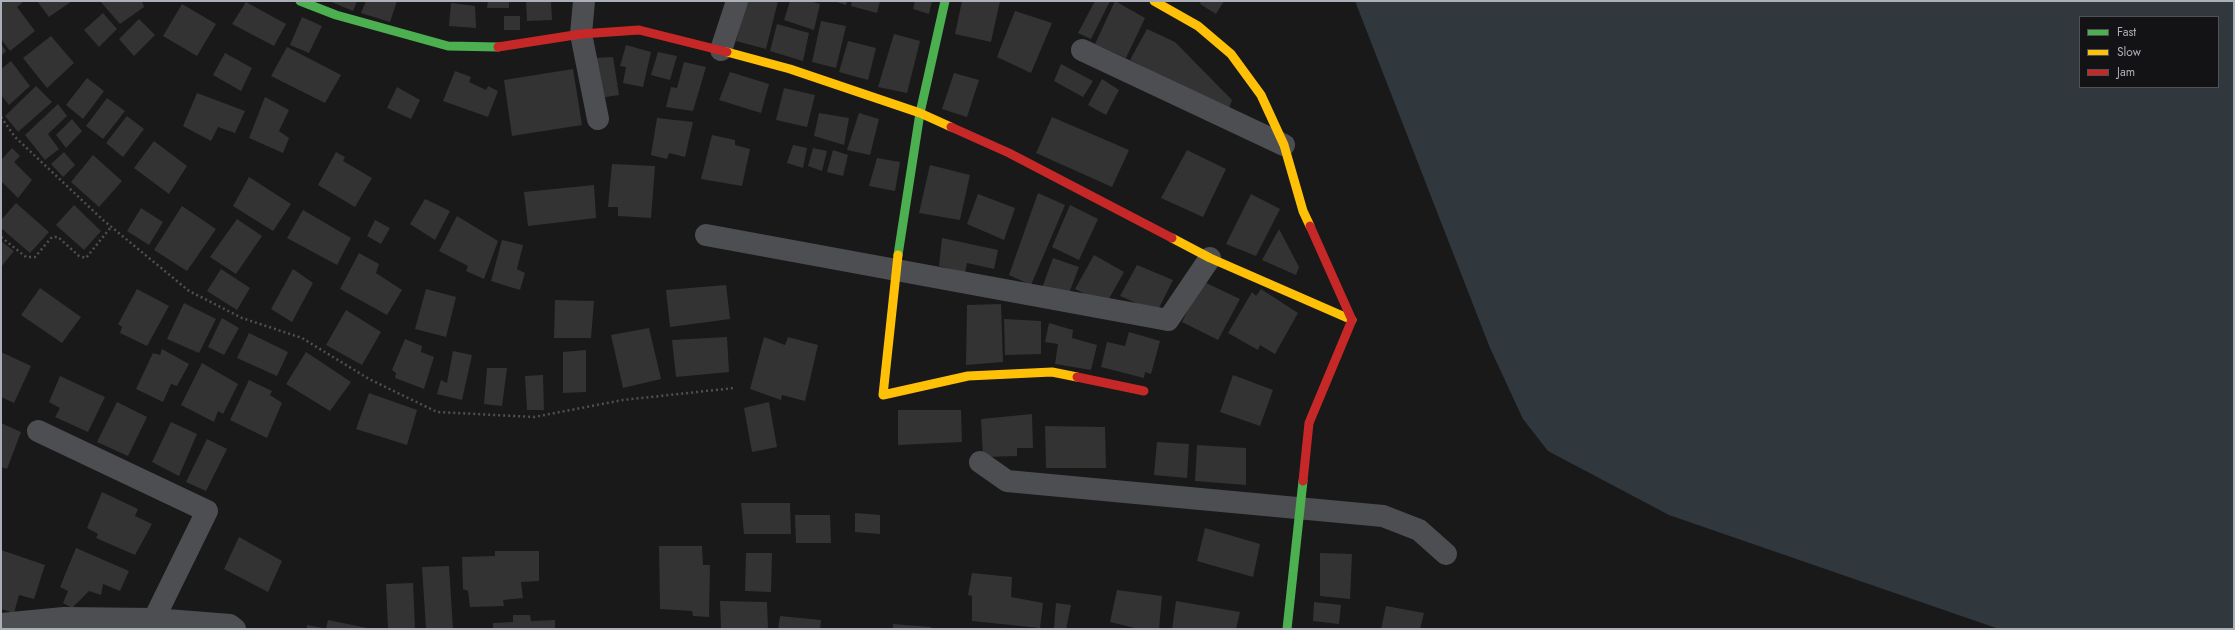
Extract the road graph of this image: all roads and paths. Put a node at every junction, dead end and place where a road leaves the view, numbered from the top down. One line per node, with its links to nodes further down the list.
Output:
1 (300, 1): 6 (street)
2 (584, 1): 6 (street)
3 (737, 1): 7 (street)
4 (945, 1): 9 (street)
5 (1154, 1): 12 (street)
6 (581, 34): 7 (street); 11 (street)
7 (721, 50): 9 (street)
8 (1082, 50): 12 (street)
9 (920, 113): 16 (street); 17 (street)
10 (1, 117): 13 (path)
11 (598, 119)
12 (1284, 145): 18 (street)
13 (112, 227): 15 (path); 19 (path)
14 (706, 235): 17 (street)
15 (1, 237)
16 (1210, 258): 17 (street); 18 (street)
17 (896, 270): 20 (street)
18 (1352, 320): 23 (street)
19 (734, 388)
20 (1144, 391)
21 (38, 431): 25 (street)
22 (980, 462): 23 (street)
23 (1299, 507): 24 (street); 28 (street)
24 (1446, 554)
25 (154, 619): 26 (street); 27 (street)
26 (1, 624)
27 (235, 629)
28 (1287, 629)

